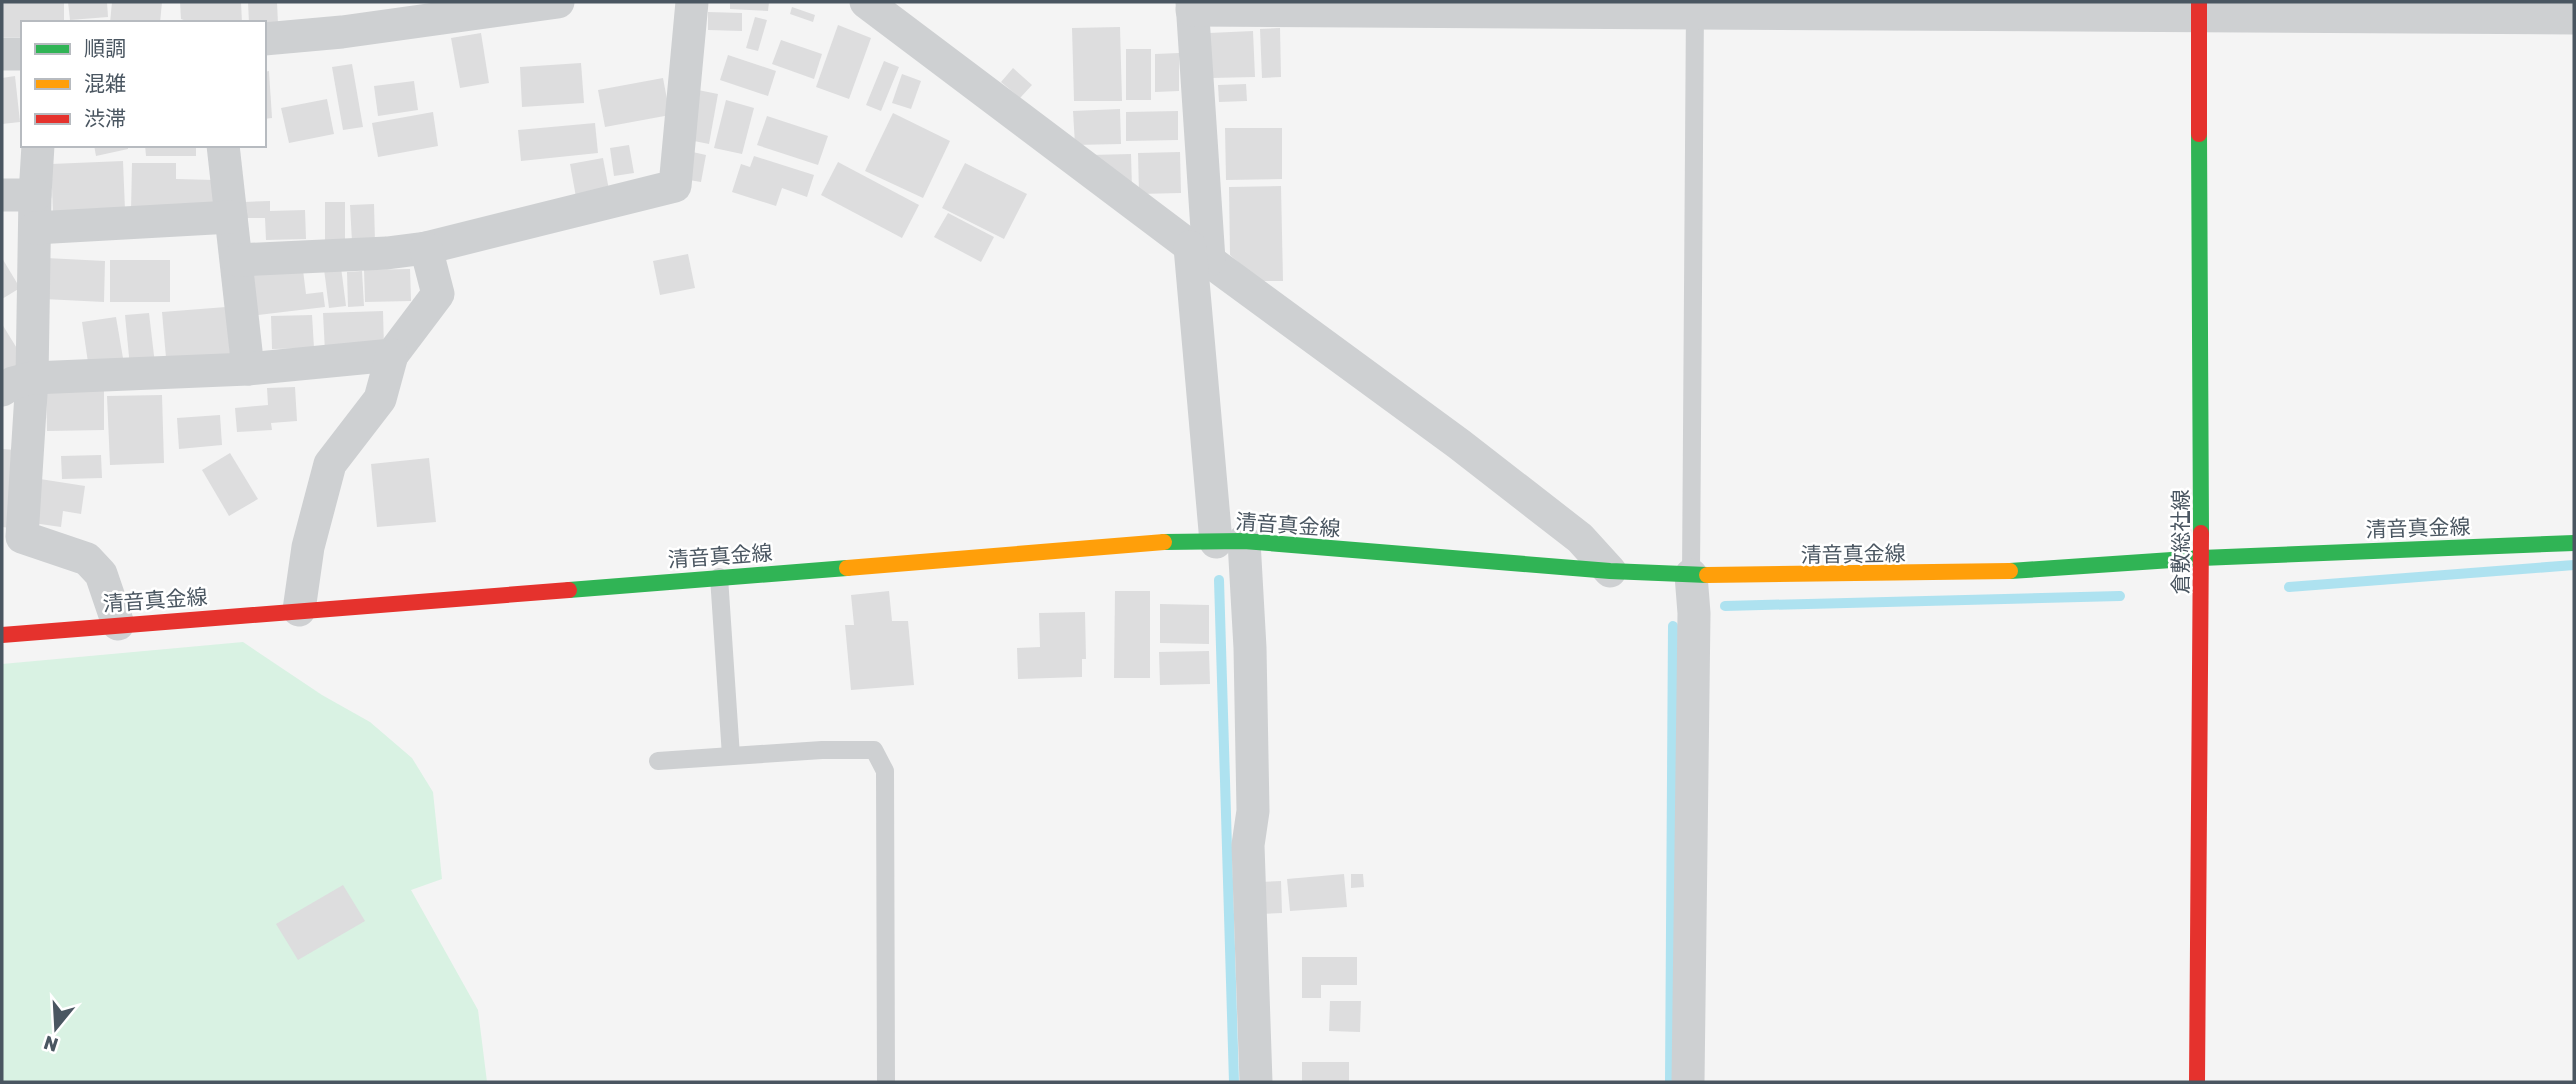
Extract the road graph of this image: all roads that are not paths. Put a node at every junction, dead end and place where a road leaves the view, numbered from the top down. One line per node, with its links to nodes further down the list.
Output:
1 (558, 2): 8 (street)
2 (692, 2): 17 (street)
3 (866, 2): 18 (street)
4 (1192, 6): 5 (street); 18 (street)
5 (1695, 7): 6 (street); 27 (lane)
6 (2199, 9): 7 (street); 25 (main road, 倉敷総社線)
7 (2574, 18)
8 (266, 39)
9 (2, 54): 10 (street)
10 (21, 54)
11 (38, 147): 14 (street)
12 (223, 147): 15 (street)
13 (2, 195): 14 (street)
14 (35, 195): 16 (street)
15 (231, 217): 16 (street); 19 (street)
16 (35, 228): 22 (street)
17 (426, 248): 19 (street); 20 (street)
18 (1200, 254): 23 (street); 26 (street)
19 (237, 260): 21 (street)
20 (392, 355): 21 (street); 29 (street)
21 (248, 369): 22 (street)
22 (17, 384): 30 (street)
23 (1230, 542): 26 (main road, 清音真金線); 28 (main road, 清音真金線); 35 (street)
24 (2574, 543): 25 (main road, 清音真金線)
25 (2201, 558): 27 (main road, 清音真金線); 37 (main road, 倉敷総社線)
26 (1610, 571): 27 (main road, 清音真金線)
27 (1690, 575): 36 (street)
28 (719, 577): 29 (main road, 清音真金線); 32 (lane)
29 (299, 610): 30 (main road, 清音真金線)
30 (118, 624): 31 (main road, 清音真金線)
31 (2, 635)
32 (731, 756): 33 (lane); 34 (lane)
33 (657, 761)
34 (886, 1082)
35 (1256, 1082)
36 (1688, 1082)
37 (2197, 1082)

